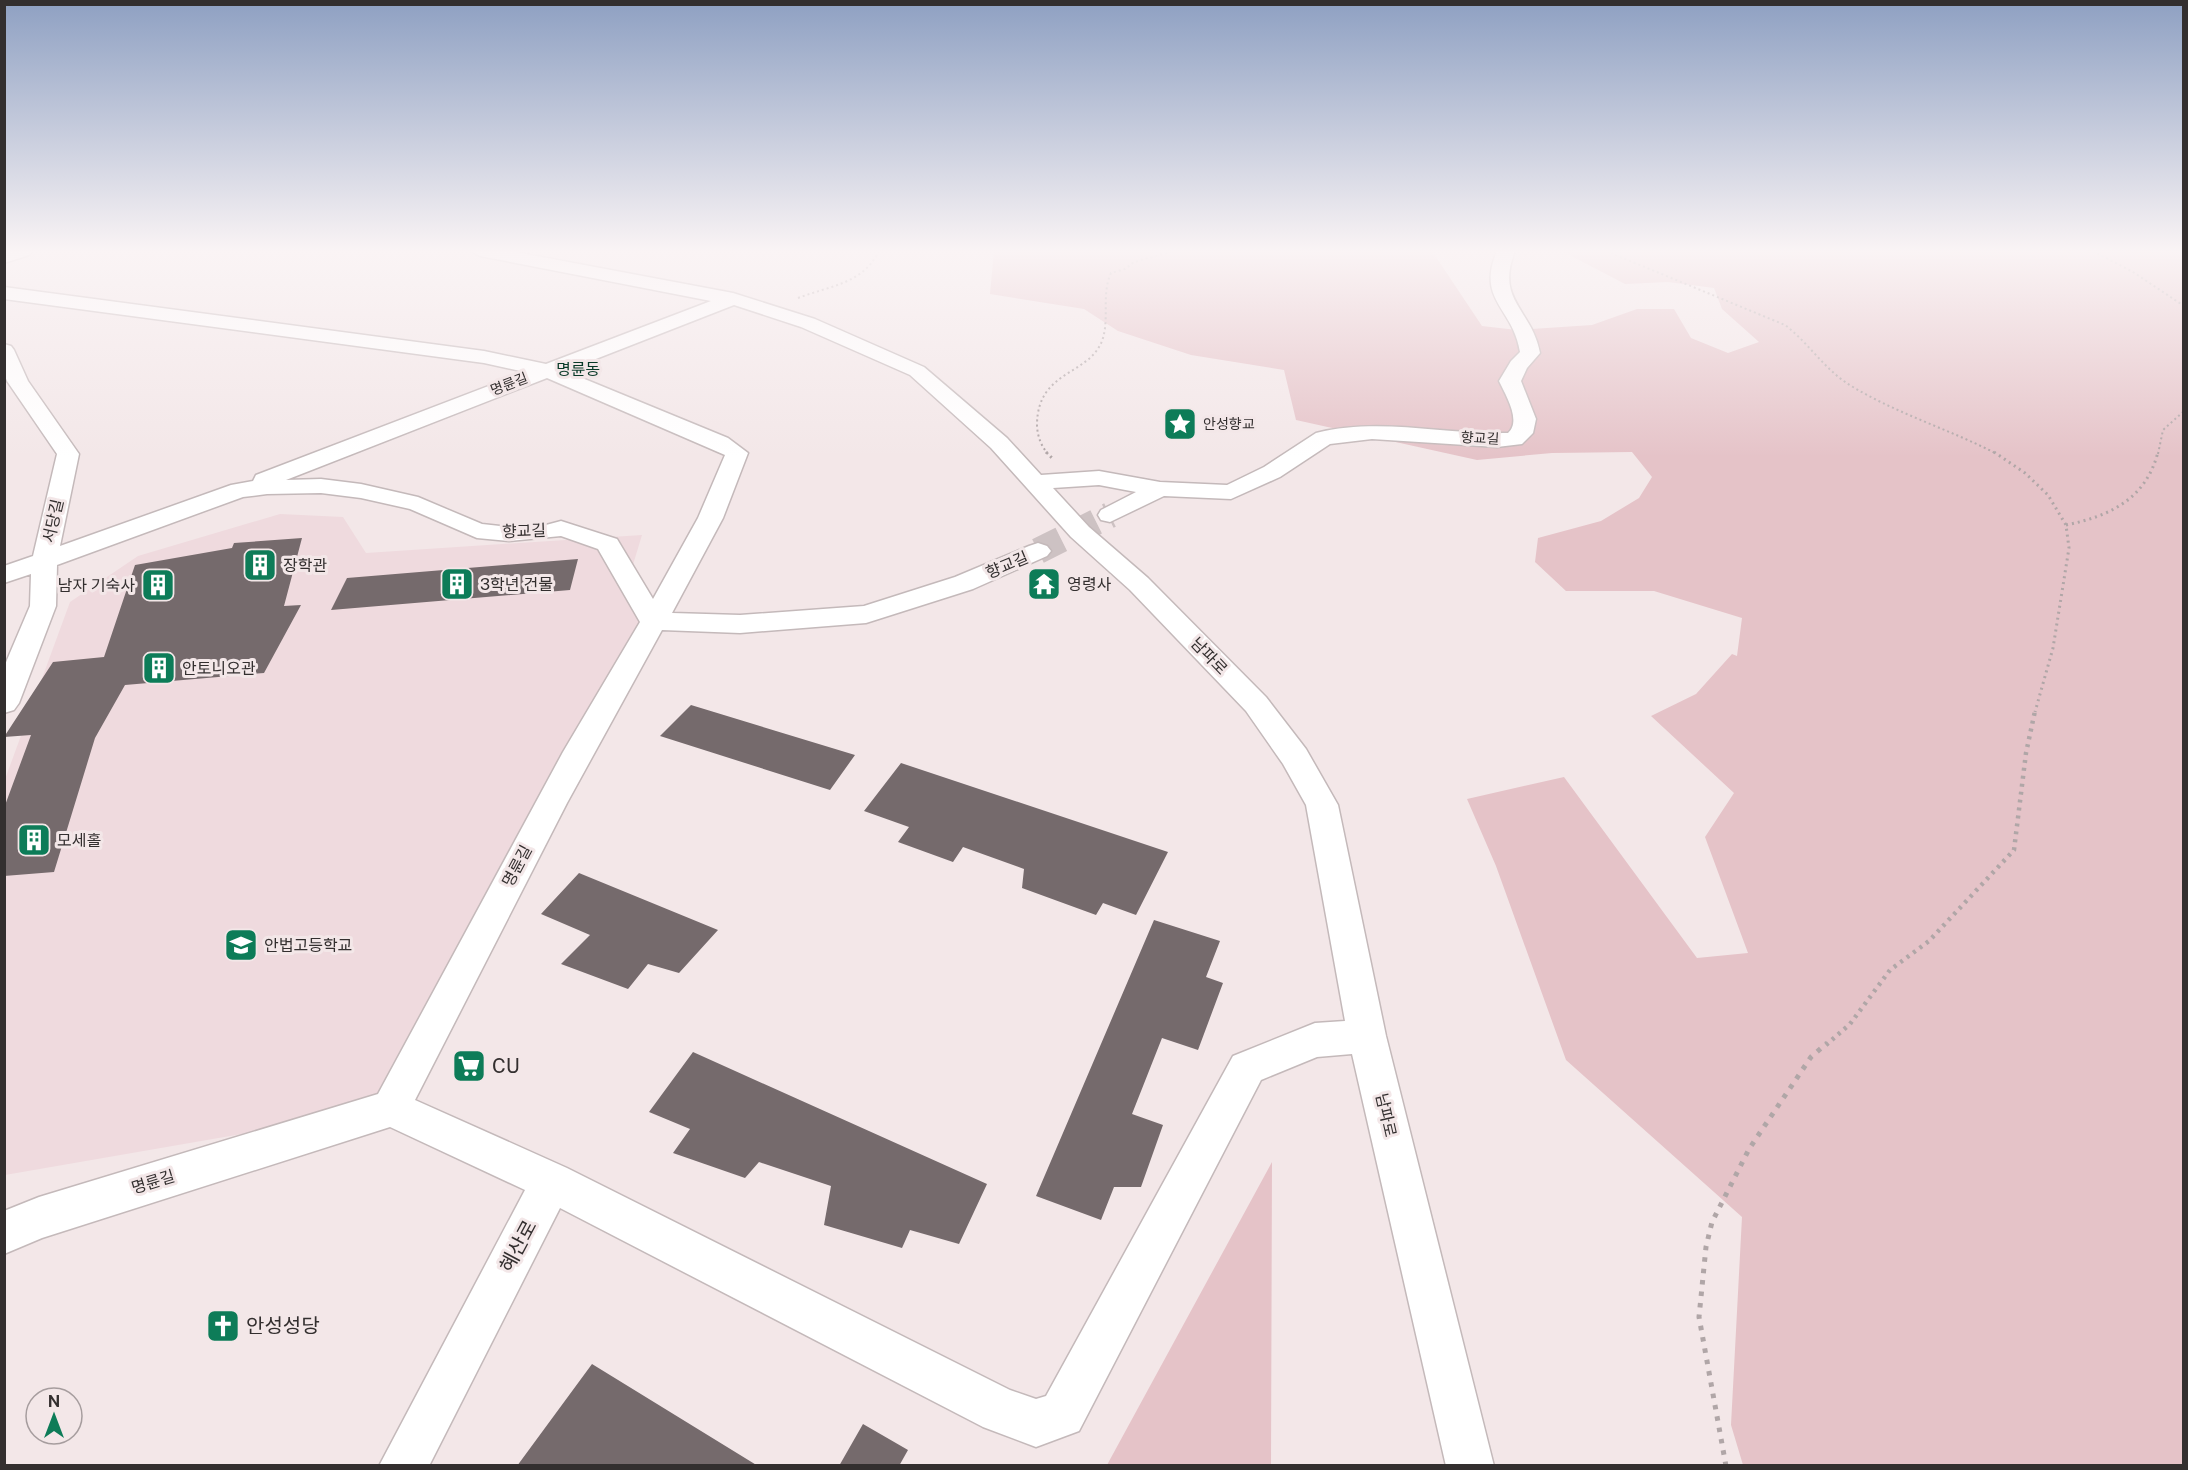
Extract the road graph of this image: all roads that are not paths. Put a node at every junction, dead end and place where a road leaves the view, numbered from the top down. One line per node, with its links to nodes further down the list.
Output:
1 (204, 320): 6 (street, 명륜길)
2 (677, 320): 6 (street)
3 (798, 320): 7 (street, 남파로)
4 (1516, 320): 8 (street, 향교길)
5 (4, 350): 12 (street, 서당길)
6 (545, 370): 9 (street, 명륜길); 14 (street, 명륜길)
7 (1035, 482): 8 (street); 16 (street, 남파로)
8 (1160, 489): 10 (street, 향교길)
9 (239, 490): 12 (street, 향교길); 14 (street, 향교길)
10 (1110, 515)
11 (1038, 551): 14 (street, 향교길)
12 (44, 562): 13 (street, 향교길); 15 (street, 서당길)
13 (4, 575)
14 (653, 621): 17 (street, 명륜길)
15 (4, 704)
16 (1367, 1036): 18 (street); 21 (street, 남파로)
17 (392, 1108): 18 (street); 19 (street, 명륜길)
18 (552, 1182): 20 (street, 혜산로)
19 (4, 1233)
20 (403, 1466)
21 (1470, 1466)

